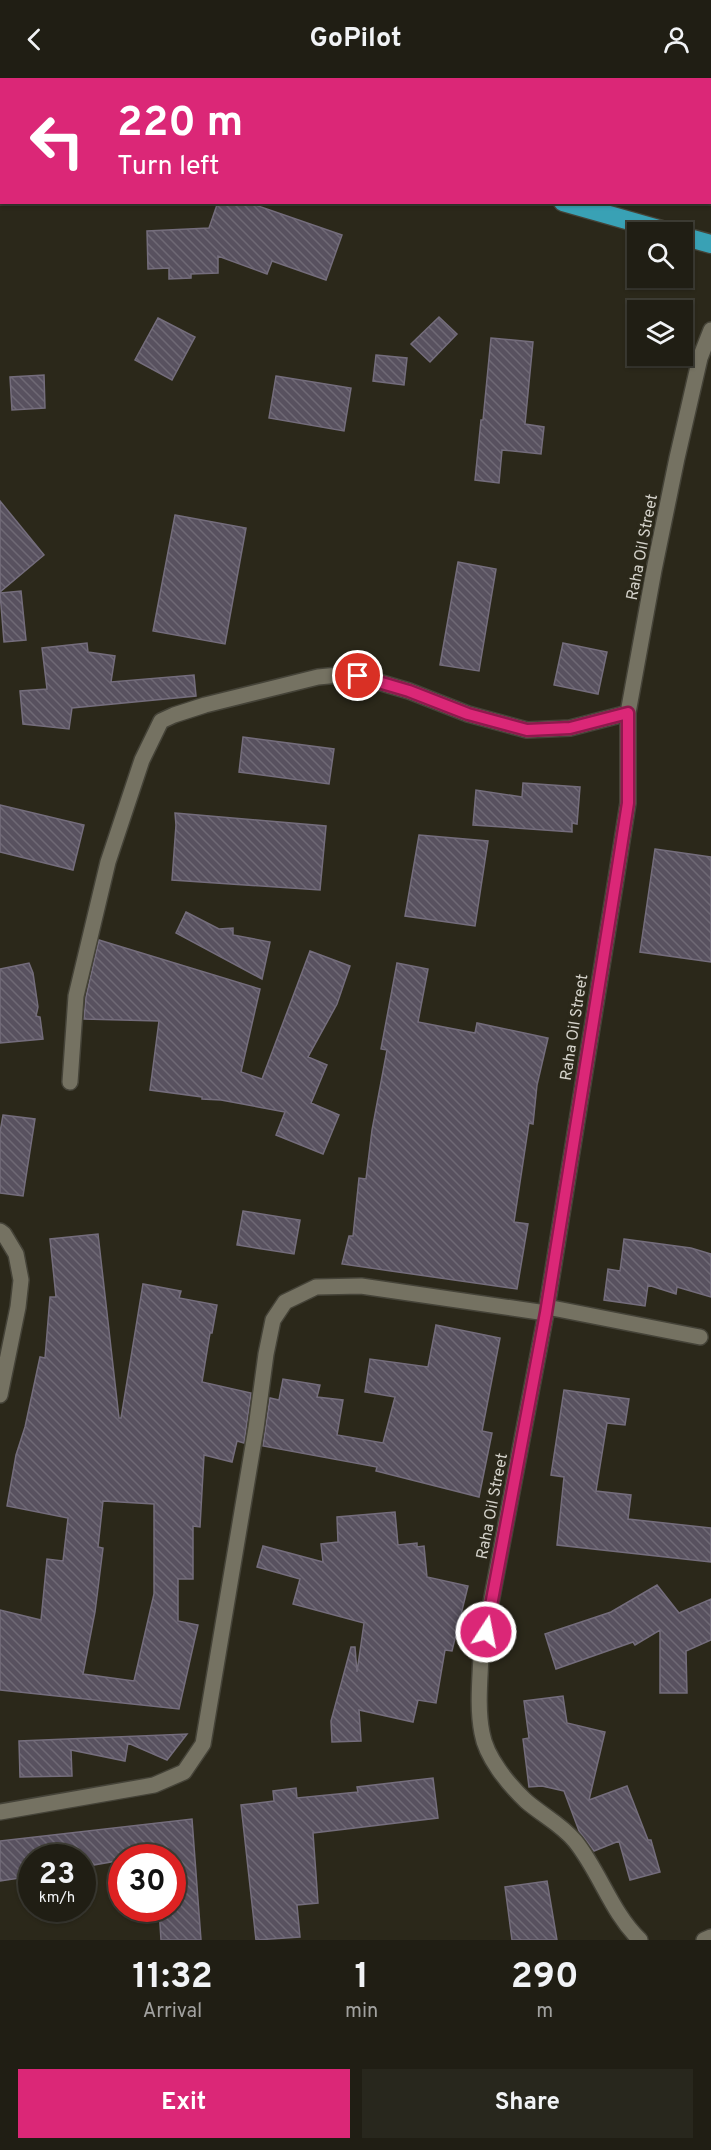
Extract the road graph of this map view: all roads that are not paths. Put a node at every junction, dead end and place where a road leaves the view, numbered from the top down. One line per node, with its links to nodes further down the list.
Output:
1 (570, 204): 2 (highway)
2 (634, 222)
3 (693, 239): 4 (highway)
4 (711, 244)
5 (711, 330): 6 (street, Raha Oil Street)
6 (628, 713): 7 (street); 9 (street, Raha Oil Street)
7 (70, 1082)
8 (0, 1231): 11 (street)
9 (547, 1310): 10 (street); 12 (street); 14 (street, Raha Oil Street)
10 (700, 1336)
11 (0, 1395)
12 (0, 1812)
13 (711, 1937): 15 (street)
14 (640, 1940)
15 (704, 1940)

